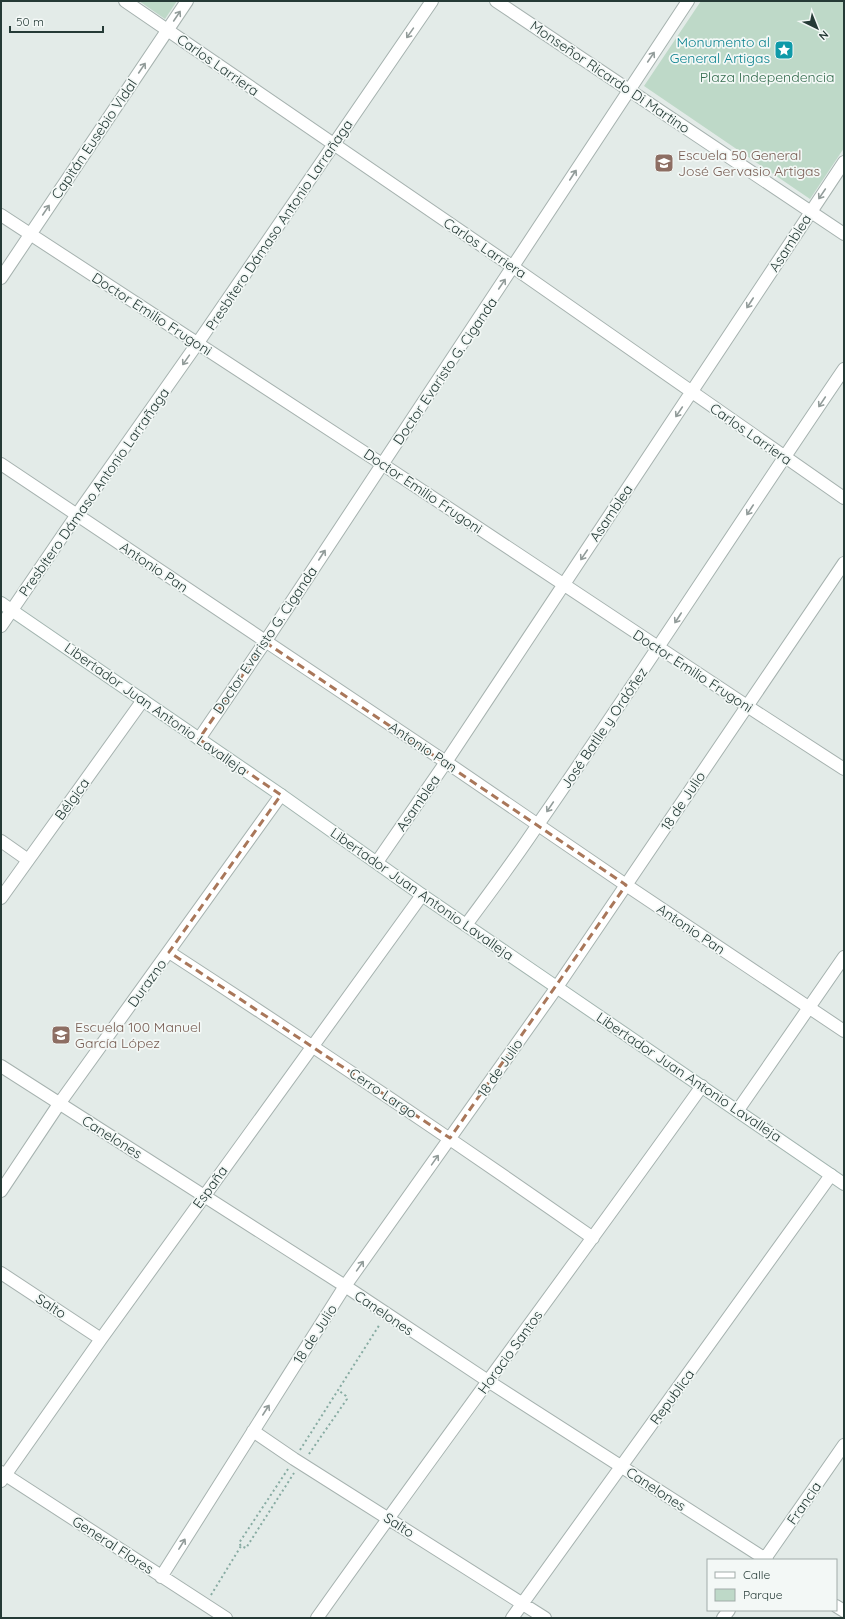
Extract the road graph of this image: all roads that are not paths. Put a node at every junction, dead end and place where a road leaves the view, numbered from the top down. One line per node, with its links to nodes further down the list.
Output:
1 (125, 1): 6 (street, Carlos Larriera)
2 (187, 1): 6 (street, Capitán Eusebio Vidal, one-way to 2)
3 (432, 1): 8 (street, Presbítero Dámaso Antonio Larrañaga, one-way to 8)
4 (496, 1): 7 (street, Monseñor Ricardo Di Martino)
5 (688, 1): 7 (street, Doctor Evaristo G. Ciganda, one-way to 5)
6 (167, 30): 8 (street, Carlos Larriera); 12 (street, Capitán Eusebio Vidal, one-way to 6)
7 (629, 89): 10 (street, Monseñor Ricardo Di Martino); 14 (street, Doctor Evaristo G. Ciganda, one-way to 7)
8 (333, 145): 14 (street, Carlos Larriera); 16 (street, Presbítero Dámaso Antonio Larrañaga)
9 (844, 162): 10 (street, Asamblea, one-way to 10)
10 (811, 211): 13 (street, Monseñor Ricardo Di Martino); 18 (street, Asamblea, one-way to 18)
11 (1, 215): 12 (street, Doctor Emilio Frugoni)
12 (30, 234): 15 (street, Capitán Eusebio Vidal); 16 (street, Doctor Emilio Frugoni)
13 (844, 234)
14 (513, 267): 18 (street, Carlos Larriera); 21 (street, Doctor Evaristo G. Ciganda, one-way to 14)
15 (1, 278)
16 (197, 344): 21 (street, Doctor Emilio Frugoni); 23 (street, Presbítero Dámaso Antonio Larrañaga, one-way to 23)
17 (844, 370): 19 (street, José Batlle y Ordóñez, one-way to 19)
18 (691, 393): 19 (street, Carlos Larriera); 25 (street, Asamblea, one-way to 25)
19 (784, 457): 22 (street, Carlos Larriera); 30 (street, José Batlle y Ordóñez, one-way to 30)
20 (1, 464): 23 (street, Antonio Pan)
21 (382, 464): 25 (street, Doctor Emilio Frugoni); 29 (street, Doctor Evaristo G. Ciganda, one-way to 21)
22 (844, 498)
23 (76, 516): 27 (street, Presbítero Dámaso Antonio Larrañaga); 29 (street, Antonio Pan)
24 (844, 563): 32 (street, 18 de Julio)
25 (564, 585): 30 (street, Doctor Emilio Frugoni); 34 (street, Asamblea)
26 (1, 603): 27 (street, Libertador Juan Antonio Lavalleja)
27 (12, 610): 28 (street, Presbítero Dámaso Antonio Larrañaga); 31 (street, Libertador Juan Antonio Lavalleja)
28 (1, 626)
29 (265, 642): 33 (street, Doctor Evaristo G. Ciganda); 34 (street, Antonio Pan)
30 (658, 648): 32 (street, Doctor Emilio Frugoni); 37 (street, José Batlle y Ordóñez, one-way to 37)
31 (143, 700): 33 (street, Libertador Juan Antonio Lavalleja); 39 (street, Bélgica)
32 (747, 706): 35 (street, Doctor Emilio Frugoni); 41 (street, 18 de Julio)
33 (199, 739): 36 (street, Libertador Juan Antonio Lavalleja)
34 (446, 762): 37 (street, Antonio Pan); 40 (street, Asamblea)
35 (844, 769)
36 (281, 795): 40 (street, Libertador Juan Antonio Lavalleja); 45 (street, Durazno)
37 (538, 825): 41 (street, Antonio Pan); 44 (street, José Batlle y Ordóñez)
38 (1, 841): 39 (street)
39 (28, 860): 43 (street, Bélgica)
40 (376, 862): 42 (street, Libertador Juan Antonio Lavalleja)
41 (626, 886): 47 (street, 18 de Julio); 48 (street, Antonio Pan)
42 (422, 895): 44 (street, Libertador Juan Antonio Lavalleja); 50 (street, España)
43 (1, 898)
44 (466, 924): 47 (street, Libertador Juan Antonio Lavalleja)
45 (169, 952): 50 (street, Cerro Largo); 53 (street, Durazno)
46 (844, 957): 48 (street)
47 (558, 987): 52 (street, Libertador Juan Antonio Lavalleja); 55 (street, 18 de Julio)
48 (809, 1008): 49 (street, Antonio Pan); 54 (street)
49 (844, 1031)
50 (312, 1045): 55 (street, Cerro Largo); 59 (street, España)
51 (1, 1066): 53 (street, Canelones)
52 (702, 1086): 54 (street, Libertador Juan Antonio Lavalleja); 60 (street, Horacio Santos)
53 (59, 1104): 58 (street, Durazno); 59 (street, Canelones)
54 (738, 1110): 56 (street, Libertador Juan Antonio Lavalleja)
55 (450, 1138): 60 (street, Cerro Largo); 62 (street, 18 de Julio, one-way to 55)
56 (831, 1175): 57 (street, Libertador Juan Antonio Lavalleja); 67 (street, Republica)
57 (844, 1184)
58 (1, 1191)
59 (204, 1196): 62 (street, Canelones); 63 (street, España)
60 (594, 1238): 64 (street, Horacio Santos)
61 (1, 1273): 63 (street, Salto)
62 (345, 1286): 64 (street, Canelones); 65 (street, 18 de Julio, one-way to 62)
63 (101, 1339): 68 (street, España)
64 (488, 1381): 67 (street, Canelones); 69 (street, Horacio Santos)
65 (253, 1431): 69 (street, Salto); 72 (street, 18 de Julio, one-way to 65)
66 (843, 1448): 71 (street, Francia)
67 (623, 1467): 70 (street, Canelones); 73 (street, Republica)
68 (2, 1476): 72 (street, General Flores)
69 (388, 1518): 73 (street, Salto); 75 (street, Horacio Santos)
70 (763, 1559)
71 (766, 1559)
72 (161, 1576): 74 (street, General Flores)
73 (522, 1604): 76 (street, Republica); 77 (street, Salto)
74 (226, 1618)
75 (317, 1618)
76 (512, 1618)
77 (545, 1618)

